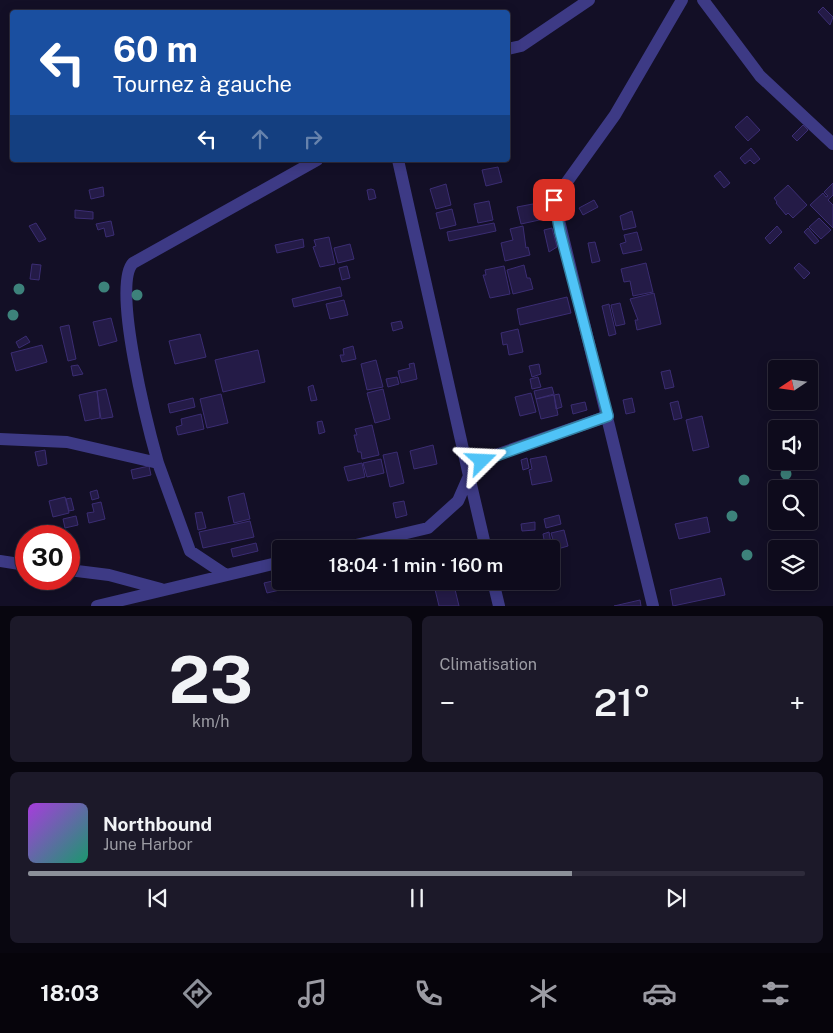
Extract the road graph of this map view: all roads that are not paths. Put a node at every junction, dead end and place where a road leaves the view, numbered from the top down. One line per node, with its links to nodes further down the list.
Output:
1 (588, 0): 4 (street)
2 (682, 0): 8 (street)
3 (703, 0): 5 (street)
4 (510, 49)
5 (833, 144)
6 (313, 162): 10 (street)
7 (398, 162): 11 (street)
8 (608, 416): 11 (street); 23 (street)
9 (0, 439): 10 (street)
10 (158, 463): 18 (street)
11 (468, 476): 12 (street); 13 (street)
12 (378, 540)
13 (484, 540)
14 (0, 561): 15 (street)
15 (15, 563)
16 (272, 564): 18 (street)
17 (80, 571): 19 (street)
18 (226, 575): 19 (street)
19 (163, 590): 21 (street)
20 (495, 590): 22 (street)
21 (97, 606)
22 (499, 606)
23 (653, 606)

